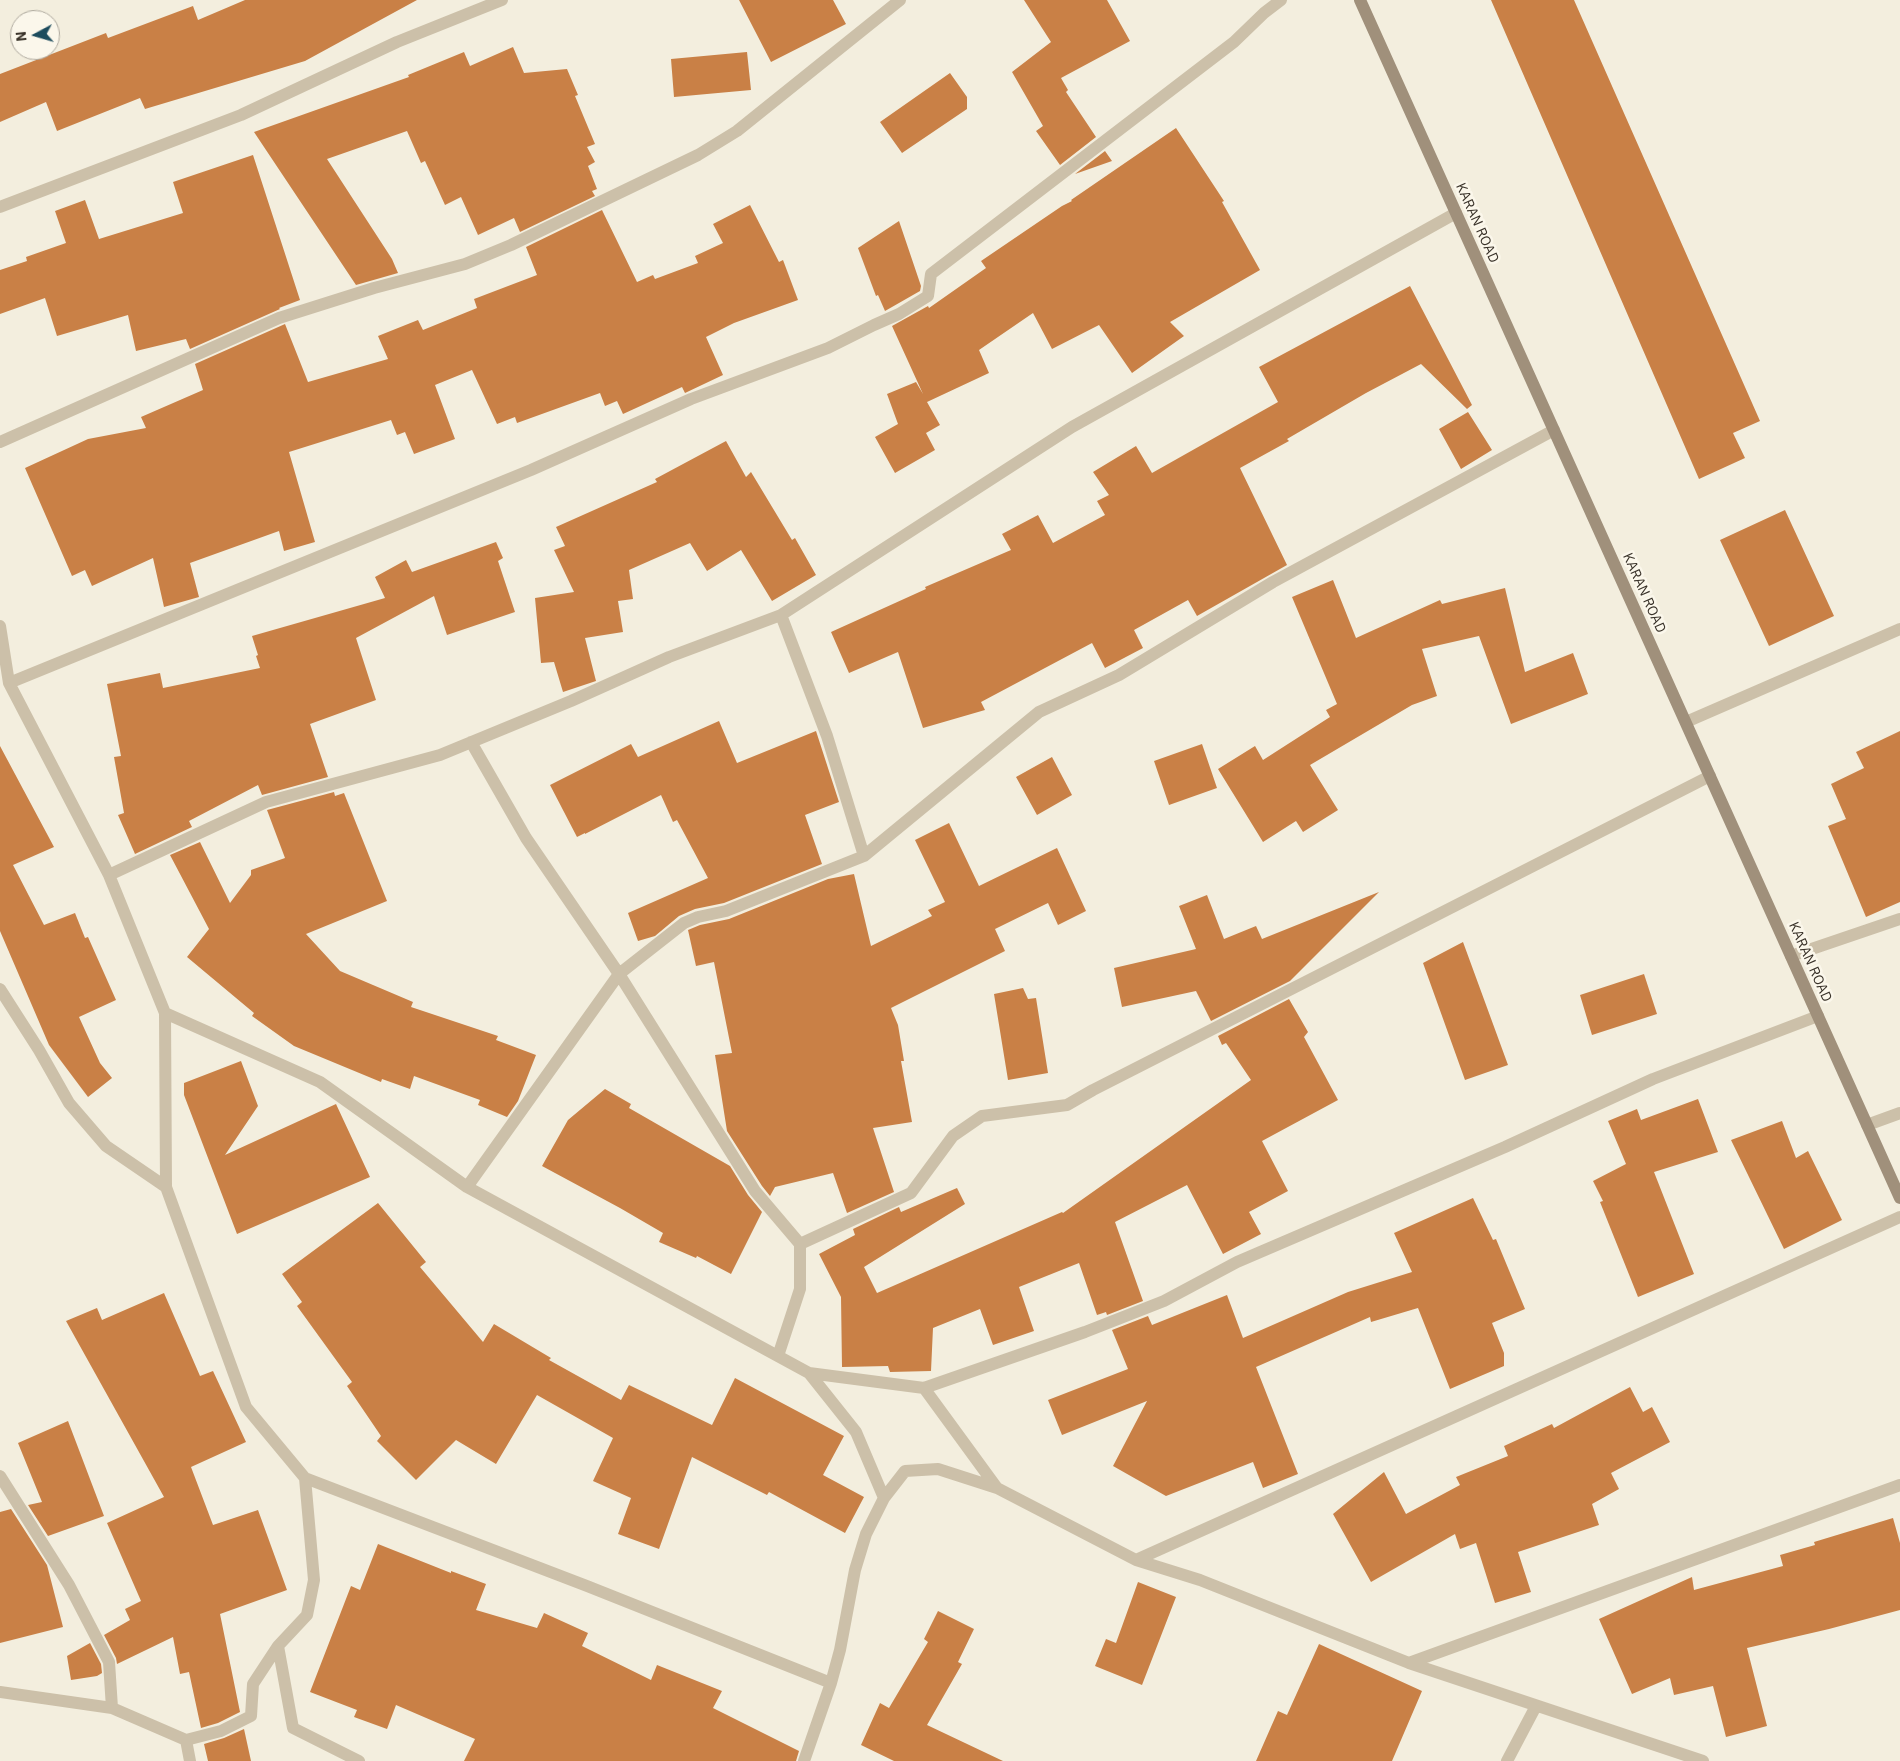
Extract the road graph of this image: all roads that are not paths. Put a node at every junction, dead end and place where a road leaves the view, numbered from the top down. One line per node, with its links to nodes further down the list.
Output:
1 (502, 0): 5 (street)
2 (900, 0): 8 (street)
3 (1282, 0): 12 (street)
4 (1360, 0): 6 (street, KARAN ROAD)
5 (0, 207)
6 (1456, 213): 7 (street, KARAN ROAD); 9 (street)
7 (1554, 430): 13 (street, KARAN ROAD); 16 (street)
8 (0, 442)
9 (781, 615): 14 (street); 16 (street)
10 (0, 626): 12 (street)
11 (1900, 628): 13 (street)
12 (9, 683): 17 (street)
13 (1686, 722): 15 (street, KARAN ROAD)
14 (471, 742): 17 (street); 20 (street)
15 (1710, 776): 19 (street, KARAN ROAD); 30 (street)
16 (864, 856): 20 (street)
17 (109, 875): 22 (street)
18 (1900, 919): 19 (street)
19 (1791, 956): 23 (street, KARAN ROAD)
20 (619, 974): 27 (street); 30 (street)
21 (0, 989): 26 (street)
22 (165, 1013): 26 (street); 27 (street)
23 (1818, 1016): 25 (street, KARAN ROAD); 33 (street)
24 (1900, 1113): 25 (street)
25 (1867, 1125): 28 (street, KARAN ROAD)
26 (166, 1187): 35 (street)
27 (467, 1187): 31 (street)
28 (1900, 1198)
29 (1900, 1217): 39 (street)
30 (800, 1244): 31 (street)
31 (778, 1356): 32 (street)
32 (809, 1373): 33 (street); 38 (street)
33 (924, 1388): 37 (street)
34 (0, 1476): 45 (street)
35 (305, 1478): 40 (street); 42 (street)
36 (1900, 1485): 41 (street)
37 (997, 1488): 38 (street); 39 (street)
38 (884, 1498): 42 (street)
39 (1136, 1560): 41 (street)
40 (278, 1646): 46 (street); 48 (street)
41 (1409, 1663): 44 (street)
42 (831, 1683): 49 (street)
43 (0, 1692): 45 (street)
44 (1536, 1706): 50 (street); 51 (street)
45 (112, 1708): 46 (street)
46 (186, 1740): 47 (street)
47 (190, 1761)
48 (359, 1761)
49 (804, 1761)
50 (1507, 1761)
51 (1703, 1761)

